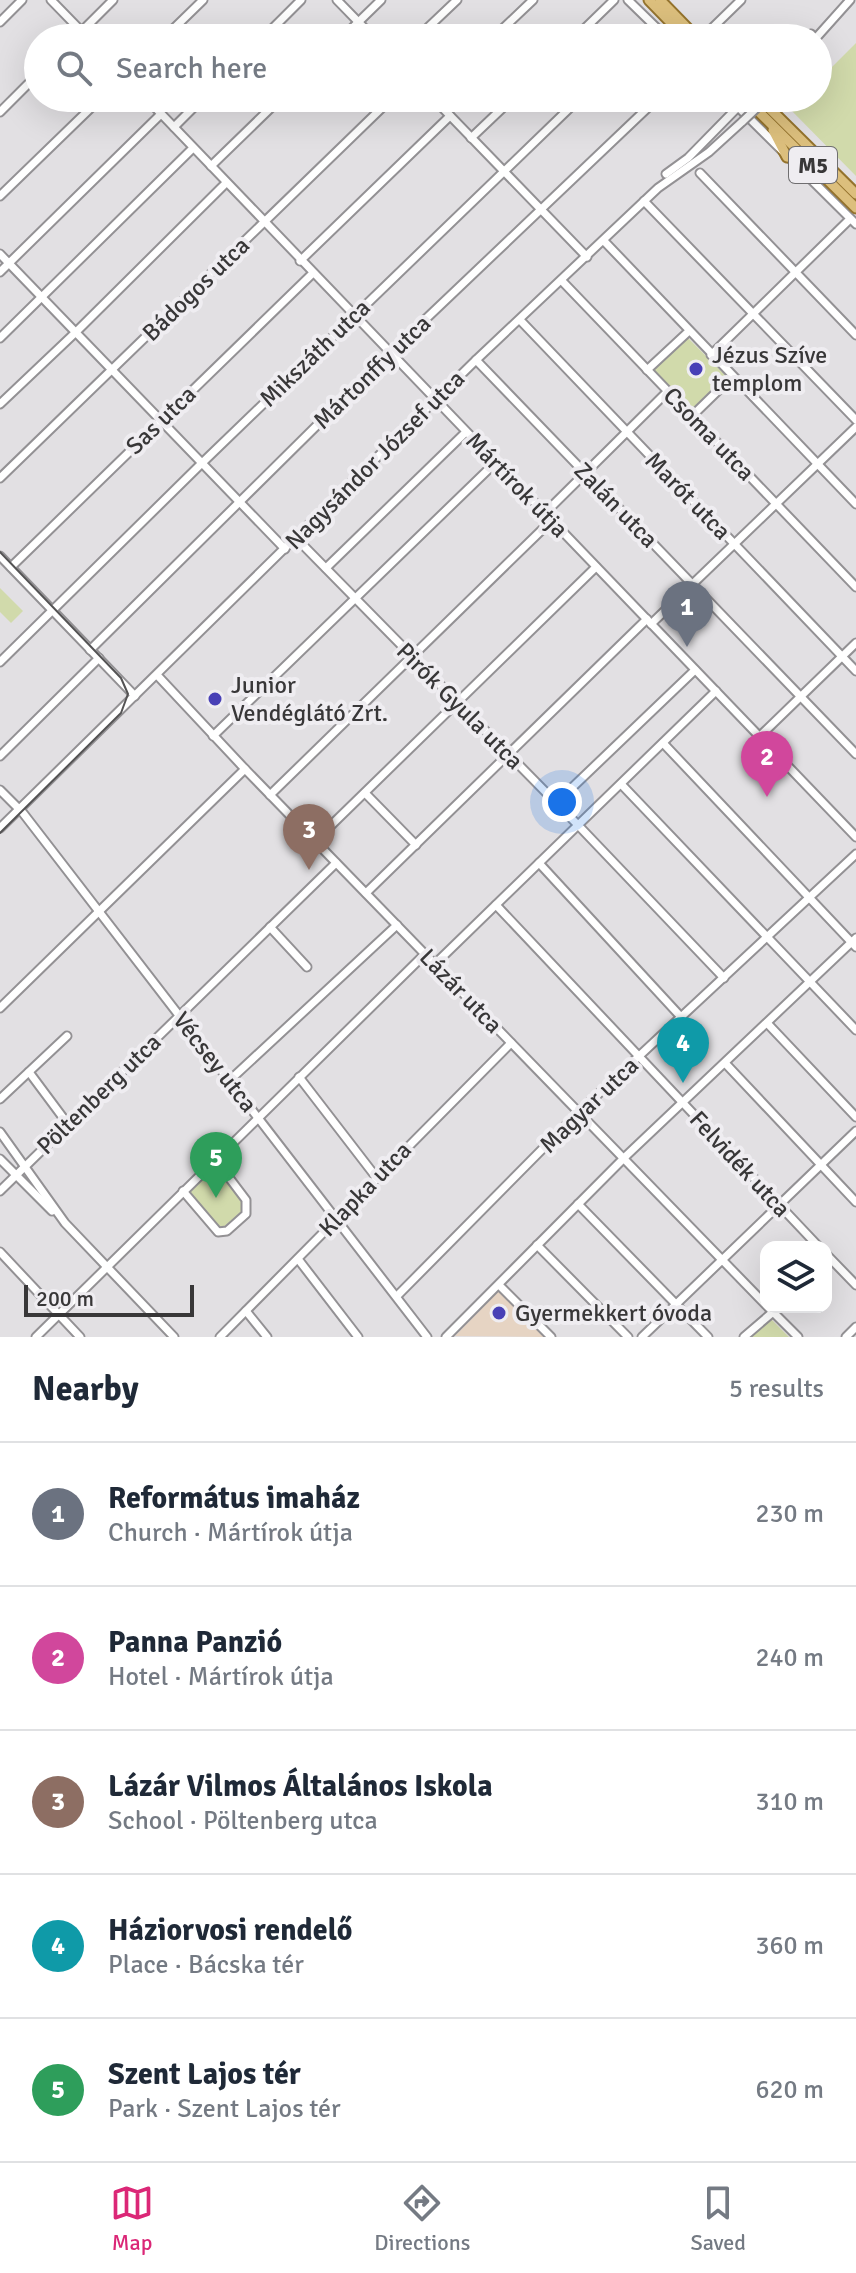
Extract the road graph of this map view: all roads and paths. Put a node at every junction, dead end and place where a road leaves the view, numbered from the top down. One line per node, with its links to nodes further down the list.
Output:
1 (22, 0): 16 (street)
2 (51, 0): 18 (street)
3 (113, 0): 19 (street)
4 (203, 0): 20 (street)
5 (301, 0): 21 (street)
6 (337, 0): 17 (street)
7 (381, 0): 17 (street)
8 (457, 0): 22 (street)
9 (533, 0): 23 (street)
10 (614, 0): 24 (street)
11 (628, 0): 25 (street)
12 (649, 0): 26 (main road)
13 (660, 0): 27 (main road)
14 (741, 0): 28 (street)
15 (850, 0): 29 (street)
16 (0, 22)
17 (358, 22)
18 (75, 24)
19 (89, 24)
20 (178, 24)
21 (277, 24)
22 (432, 24)
23 (508, 24)
24 (589, 24)
25 (652, 24)
26 (672, 24)
27 (685, 24)
28 (715, 24)
29 (825, 24)
30 (24, 88): 31 (street)
31 (0, 112)
32 (87, 112): 58 (street)
33 (189, 112): 48 (street)
34 (267, 112): 52 (street)
35 (378, 112): 63 (street, Bádogos utca)
36 (446, 112): 46 (street)
37 (498, 112): 49 (street)
38 (565, 112): 53 (street, Mikszáth utca)
39 (643, 112): 61 (street, Mártonffy utca)
40 (733, 112): 55 (street)
41 (743, 112): 51 (street)
42 (750, 112): 59 (street, Nagysándor József utca, bridge)
43 (759, 112): 47 (main road, M5)
44 (770, 112): 57 (main road, M5)
45 (161, 114): 48 (street, Mártírok útja); 68 (street)
46 (450, 116): 49 (street); 67 (street)
47 (770, 123): 51 (main road); 60 (main road, M5)
48 (174, 127): 50 (street, Mártírok útja)
49 (471, 138): 53 (street)
50 (193, 148): 52 (street, Mártírok útja); 73 (street)
51 (787, 157): 62 (street)
52 (211, 166): 56 (street, Mártírok útja)
53 (503, 171): 61 (street); 75 (street, Mikszáth utca)
54 (700, 173): 70 (street)
55 (666, 174)
56 (226, 183): 63 (street, Mártírok útja); 78 (street)
57 (856, 194)
58 (0, 196)
59 (644, 201): 64 (street, Nagysándor József utca); 74 (street)
60 (856, 208)
61 (541, 209): 66 (street); 81 (street, Mártonffy utca)
62 (853, 221): 70 (street)
63 (264, 224): 67 (street, Mártírok útja); 84 (street, Bádogos utca)
64 (604, 241): 66 (street, Nagysándor József utca); 77 (street)
65 (0, 254): 68 (street)
66 (587, 257): 72 (street, Nagysándor József utca)
67 (300, 261): 71 (street, Mártírok útja)
68 (9, 263): 69 (street); 73 (street)
69 (0, 272)
70 (796, 273): 74 (street); 79 (street)
71 (312, 274): 75 (street, Mártírok útja); 91 (street, Sas utca)
72 (562, 281): 76 (street, Nagysándor József utca); 85 (street, Csoma utca)
73 (42, 298): 78 (street); 80 (street)
74 (754, 313): 82 (street); 92 (street)
75 (353, 317): 81 (street, Mártírok útja); 97 (street, Mikszáth utca)
76 (520, 320): 83 (street, Nagysándor József utca); 95 (street, Marót utca)
77 (689, 331): 82 (street); 85 (street)
78 (76, 332): 84 (street); 89 (street)
79 (856, 335)
80 (0, 338)
81 (390, 353): 88 (street, Mártírok útja); 101 (street, Mártonffy utca)
82 (711, 355): 86 (street)
83 (476, 360): 88 (street, Nagysándor József utca); 99 (street, Zalán utca)
84 (112, 370): 91 (street); 100 (street, Bádogos utca)
85 (647, 370): 87 (street, Csoma utca)
86 (732, 377): 90 (street); 98 (street)
87 (667, 392): 90 (street, Csoma utca); 95 (street)
88 (436, 401): 94 (street, Mártírok útja); 106 (street, Nagysándor József utca)
89 (0, 404)
90 (692, 416): 102 (street, Csoma utca)
91 (162, 420): 97 (street); 110 (street, Sas utca)
92 (856, 420)
93 (856, 427): 98 (street)
94 (466, 432): 96 (street, Mártírok útja); 112 (street)
95 (626, 433): 99 (street); 107 (street, Marót utca)
96 (496, 462): 104 (street, Mártírok útja); 115 (street)
97 (202, 463): 101 (street); 116 (street, Mikszáth utca)
98 (818, 464): 102 (street); 103 (street)
99 (585, 473): 104 (street); 113 (street, Zalán utca)
100 (0, 478)
101 (239, 501): 108 (street); 119 (street, Mártonffy utca)
102 (777, 504): 107 (street); 114 (street, Csoma utca)
103 (856, 504)
104 (545, 513): 105 (street, Mártírok útja)
105 (552, 520): 111 (street, Mártírok útja); 122 (street)
106 (296, 538): 108 (street, Nagysándor József utca); 112 (street, Pirók Gyula utca)
107 (735, 544): 113 (street); 120 (street, Marót utca)
108 (285, 549): 126 (street, Nagysándor József utca)
109 (0, 556): 110 (street)
110 (11, 567): 116 (street)
111 (596, 567): 117 (street, Mártírok útja); 130 (street)
112 (326, 568): 115 (street, Pirók Gyula utca)
113 (693, 585): 117 (street); 129 (street, Zalán utca)
114 (856, 587)
115 (355, 599): 122 (street, Pirók Gyula utca); 131 (street)
116 (52, 610): 119 (street); 123 (street, Mikszáth utca)
117 (649, 622): 124 (street, Mártírok útja); 134 (street)
118 (856, 643): 120 (street)
119 (90, 650): 121 (street)
120 (842, 657): 125 (street, Marót utca); 129 (street)
121 (99, 658): 128 (street); 136 (street)
122 (411, 658): 130 (street, Pirók Gyula utca); 141 (street)
123 (0, 662)
124 (695, 670): 127 (street, Mártírok útja); 142 (street)
125 (856, 671)
126 (157, 675): 128 (street, Nagysándor József utca); 131 (street, Lázár utca)
127 (716, 691): 132 (street, Mártírok útja); 133 (street)
128 (135, 696): 143 (street, Nagysándor József utca)
129 (801, 698): 132 (street); 135 (street, Zalán utca)
130 (457, 703): 134 (street, Pirók Gyula utca); 140 (street)
131 (213, 736): 137 (street, Lázár utca)
132 (760, 736): 146 (street, Mártírok útja)
133 (663, 743): 138 (street); 153 (street)
134 (508, 753): 142 (street, Pirók Gyula utca); 148 (street)
135 (856, 754)
136 (0, 756)
137 (245, 769): 141 (street, Lázár utca); 155 (street)
138 (621, 784): 144 (street); 158 (street)
139 (0, 790): 143 (street, Vécsey utca)
140 (365, 793): 147 (street); 148 (street)
141 (270, 795): 147 (street, Lázár utca)
142 (556, 803): 144 (street, Pirók Gyula utca)
143 (19, 809): 145 (street, Nagysándor József utca); 155 (street, Vécsey utca)
144 (577, 824): 151 (street); 163 (street, Pirók Gyula utca)
145 (0, 828)
146 (856, 837)
147 (315, 841): 150 (street, Lázár utca)
148 (416, 845): 152 (street)
149 (856, 854): 153 (street, Magyar utca)
150 (336, 863): 152 (street, Lázár utca); 157 (street, Pöltenberg utca)
151 (539, 863): 154 (street); 167 (street)
152 (366, 893): 156 (street, Lázár utca)
153 (809, 897): 158 (street, Magyar utca); 159 (street)
154 (496, 905): 161 (street); 172 (street, Felvidék utca)
155 (98, 911): 165 (street); 166 (street, Vécsey utca)
156 (397, 925): 160 (street, Lázár utca); 176 (street)
157 (270, 927): 162 (street); 166 (street, Pöltenberg utca)
158 (767, 937): 163 (street, Magyar utca); 164 (street)
159 (854, 943): 164 (street)
160 (425, 954): 161 (street, Lázár utca); 175 (street)
161 (435, 964): 171 (street, Lázár utca)
162 (307, 967)
163 (724, 978): 167 (street, Magyar utca)
164 (809, 981): 168 (street); 169 (street)
165 (0, 1008)
166 (179, 1016): 176 (street, Vécsey utca); 182 (street, Pöltenberg utca)
167 (682, 1018): 172 (street, Magyar utca)
168 (767, 1023): 173 (street); 181 (street)
169 (856, 1030)
170 (67, 1036): 174 (street)
171 (511, 1043): 179 (street, Lázár utca); 191 (street, Klapka utca)
172 (639, 1057): 178 (street, Felvidék utca); 179 (street, Magyar utca)
173 (725, 1063): 178 (street); 188 (street)
174 (29, 1072): 177 (street); 182 (street)
175 (299, 1077): 180 (street); 191 (street)
176 (230, 1080): 180 (street, Vécsey utca)
177 (0, 1099)
178 (682, 1103): 187 (street); 196 (street, Felvidék utca)
179 (579, 1112): 187 (street, Lázár utca); 208 (street, Magyar utca)
180 (258, 1117): 186 (street); 197 (street, Vécsey utca)
181 (856, 1117)
182 (67, 1123): 189 (street, Pöltenberg utca)
183 (856, 1131): 188 (street)
184 (0, 1132): 189 (street)
185 (0, 1159): 190 (street)
186 (215, 1159): 193 (street); 193 (street)
187 (623, 1159): 195 (street); 203 (street, Lázár utca)
188 (820, 1165): 194 (street); 196 (street)
189 (25, 1166): 190 (street, Pöltenberg utca); 198 (street)
190 (16, 1176): 192 (street, Pöltenberg utca); 198 (street)
191 (376, 1177): 197 (street, Klapka utca)
192 (0, 1191)
193 (183, 1191): 205 (street)
194 (856, 1202)
195 (578, 1204): 200 (street); 210 (street)
196 (779, 1205): 199 (street, Felvidék utca); 203 (street)
197 (336, 1218): 202 (street, Klapka utca); 208 (street, Vécsey utca)
198 (65, 1223): 205 (street)
199 (813, 1241)
200 (537, 1245): 206 (street); 225 (street)
201 (0, 1252): 214 (street)
202 (298, 1259): 211 (street, Klapka utca); 222 (street)
203 (720, 1260): 209 (street, Lázár utca); 210 (street)
204 (832, 1260): 207 (street)
205 (107, 1266): 214 (street); 219 (street)
206 (499, 1285): 216 (street); 224 (street)
207 (856, 1285)
208 (397, 1296): 223 (street, Vécsey utca)
209 (760, 1299)
210 (675, 1305): 226 (street); 227 (street)
211 (246, 1311): 220 (street, Klapka utca); 221 (street)
212 (765, 1313): 228 (street)
213 (774, 1313): 229 (street, Lázár utca)
214 (60, 1316): 217 (street); 218 (street)
215 (856, 1327): 230 (street)
216 (448, 1336)
217 (36, 1337)
218 (80, 1337)
219 (174, 1337)
220 (220, 1337)
221 (267, 1337)
222 (358, 1337)
223 (427, 1337)
224 (551, 1337)
225 (628, 1337)
226 (642, 1337)
227 (708, 1337)
228 (744, 1337)
229 (798, 1337)
230 (846, 1337)

